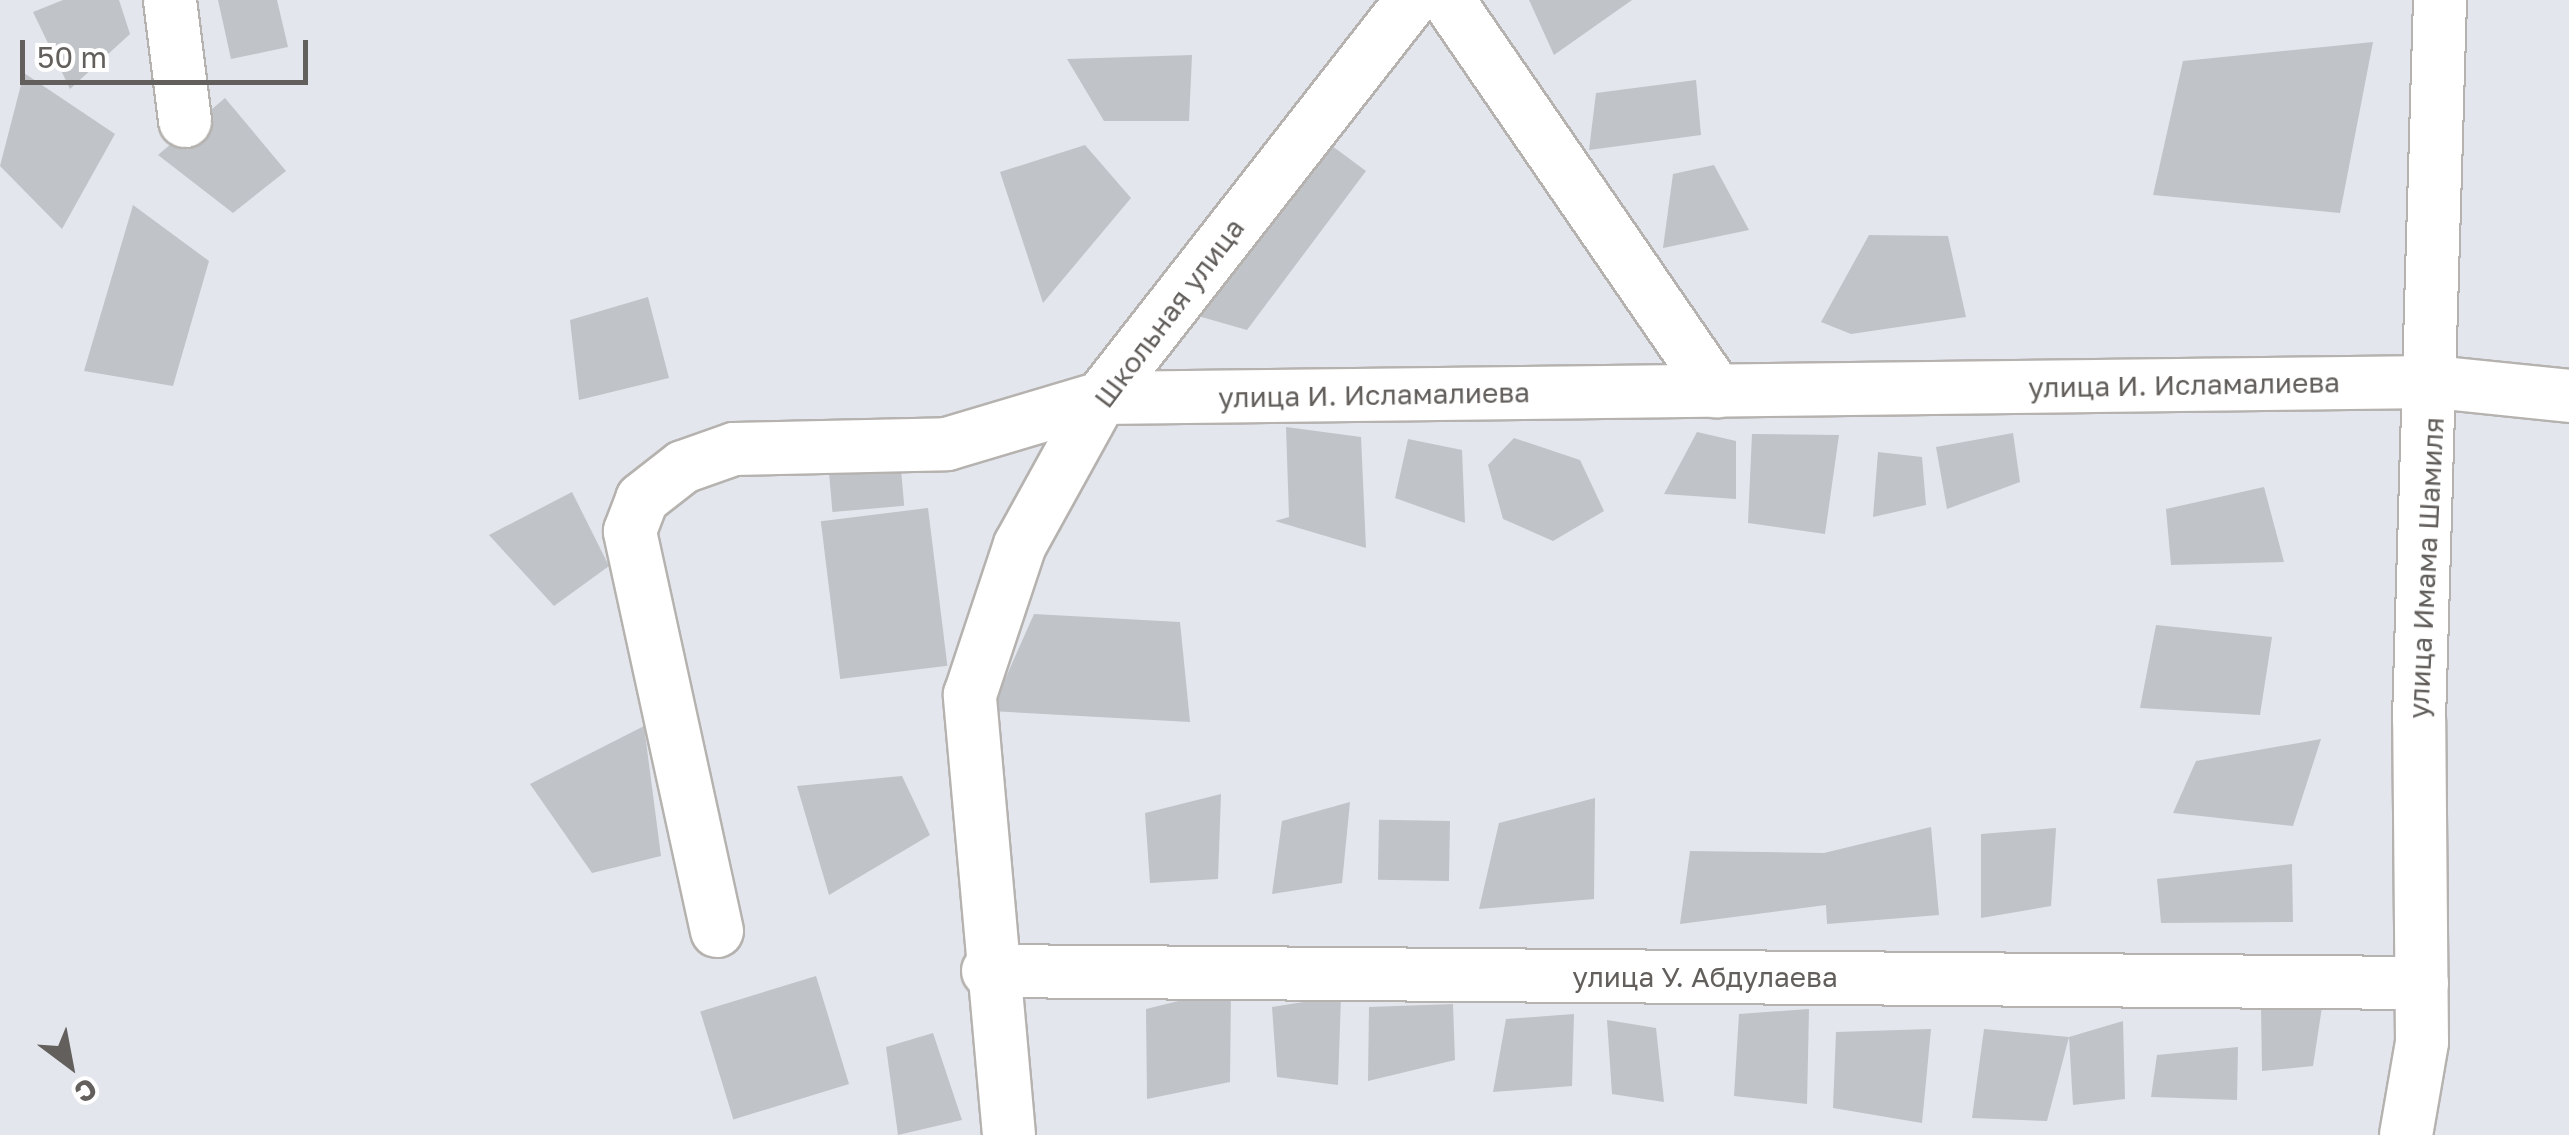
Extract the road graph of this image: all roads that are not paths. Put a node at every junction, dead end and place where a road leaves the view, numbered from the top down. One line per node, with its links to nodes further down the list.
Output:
1 (170, 0): 5 (street)
2 (1412, 0): 9 (street, Школьная улица)
3 (1448, 0): 7 (street)
4 (2440, 0): 6 (street, улица Имама Шамиля)
5 (185, 121)
6 (2434, 382): 7 (street, улица И. Исламалиева); 8 (street, улица И. Исламалиева); 12 (street, улица Имама Шамиля)
7 (1717, 391): 9 (street, улица И. Исламалиева)
8 (2569, 396)
9 (1101, 398): 10 (street, улица И. Исламалиева); 11 (street, Школьная улица)
10 (717, 931)
11 (988, 971): 12 (street, улица У. Абдулаева); 13 (street, Школьная улица)
12 (2422, 984): 14 (street, улица Имама Шамиля)
13 (1009, 1135)
14 (2406, 1135)

